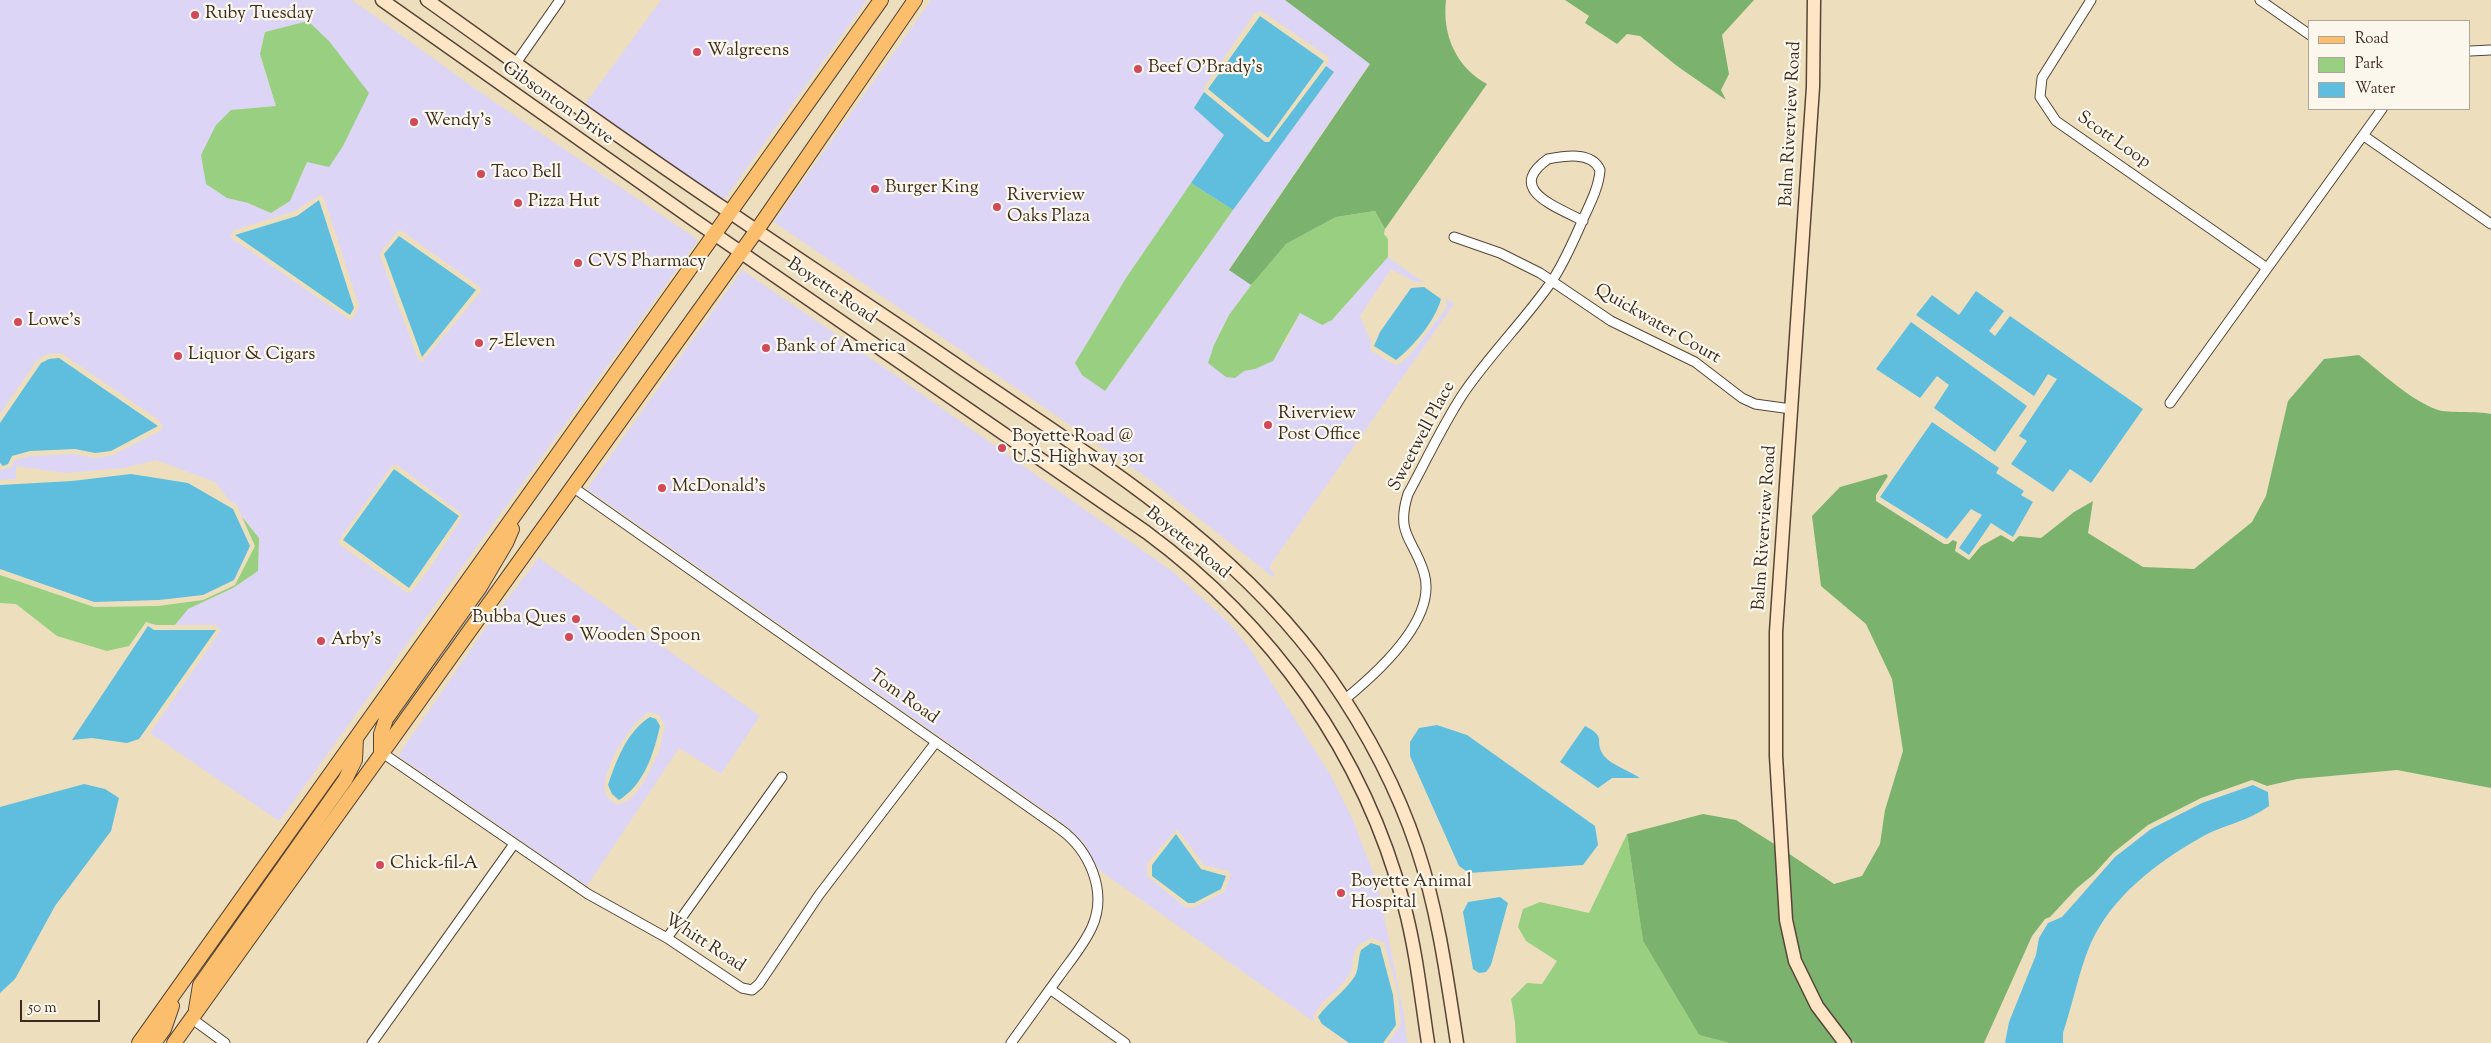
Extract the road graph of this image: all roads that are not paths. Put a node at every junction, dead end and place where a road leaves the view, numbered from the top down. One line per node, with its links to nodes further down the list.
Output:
1 (382, 0): 19 (main road, Gibsonton Drive)
2 (427, 0): 12 (main road, Gibsonton Drive)
3 (560, 0): 12 (street)
4 (881, 0): 15 (main road)
5 (1814, 0): 25 (main road, Balm Riverview Road)
6 (2091, 0): 22 (street, Scott Loop)
7 (2260, 0): 9 (street)
8 (909, 3): 18 (main road)
9 (2308, 34)
10 (2491, 50): 11 (street)
11 (2471, 51)
12 (516, 63): 15 (main road, Gibsonton Drive)
13 (2381, 110): 14 (street)
14 (2364, 136): 17 (street); 22 (street)
15 (729, 212): 18 (main road, Gibsonton Drive); 19 (main road)
16 (1583, 221): 16 (street, Sweetwell Place); 23 (street, Sweetwell Place)
17 (2491, 224)
18 (757, 230): 21 (main road); 28 (main road, Boyette Road)
19 (714, 234): 21 (main road, Boyette Road); 27 (main road)
20 (1454, 237): 23 (street, Quickwater Court)
21 (741, 252): 26 (main road); 45 (main road, Boyette Road)
22 (2267, 268): 24 (street)
23 (1552, 280): 25 (street, Quickwater Court); 28 (street, Sweetwell Place)
24 (2170, 403)
25 (1791, 410): 47 (main road, Balm Riverview Road)
26 (574, 488): 30 (street, Tom Road); 31 (main road)
27 (516, 513): 29 (main road); 31 (main road)
28 (1344, 700): 46 (main road, Boyette Road)
29 (356, 738): 36 (main road); 37 (main road)
30 (936, 742): 34 (street, Whitt Road); 35 (street, Tom Road)
31 (382, 752): 33 (street, Whitt Road); 37 (main road)
32 (782, 777): 34 (street)
33 (514, 844): 34 (street, Whitt Road); 42 (street)
34 (667, 938)
35 (1050, 989): 43 (street, Tom Road); 44 (street)
36 (177, 992): 38 (main road); 39 (main road)
37 (194, 1015): 40 (main road); 41 (street)
38 (140, 1043)
39 (154, 1043)
40 (174, 1043)
41 (226, 1043)
42 (372, 1043)
43 (1011, 1043)
44 (1125, 1043)
45 (1428, 1043)
46 (1457, 1043)
47 (1846, 1043)

